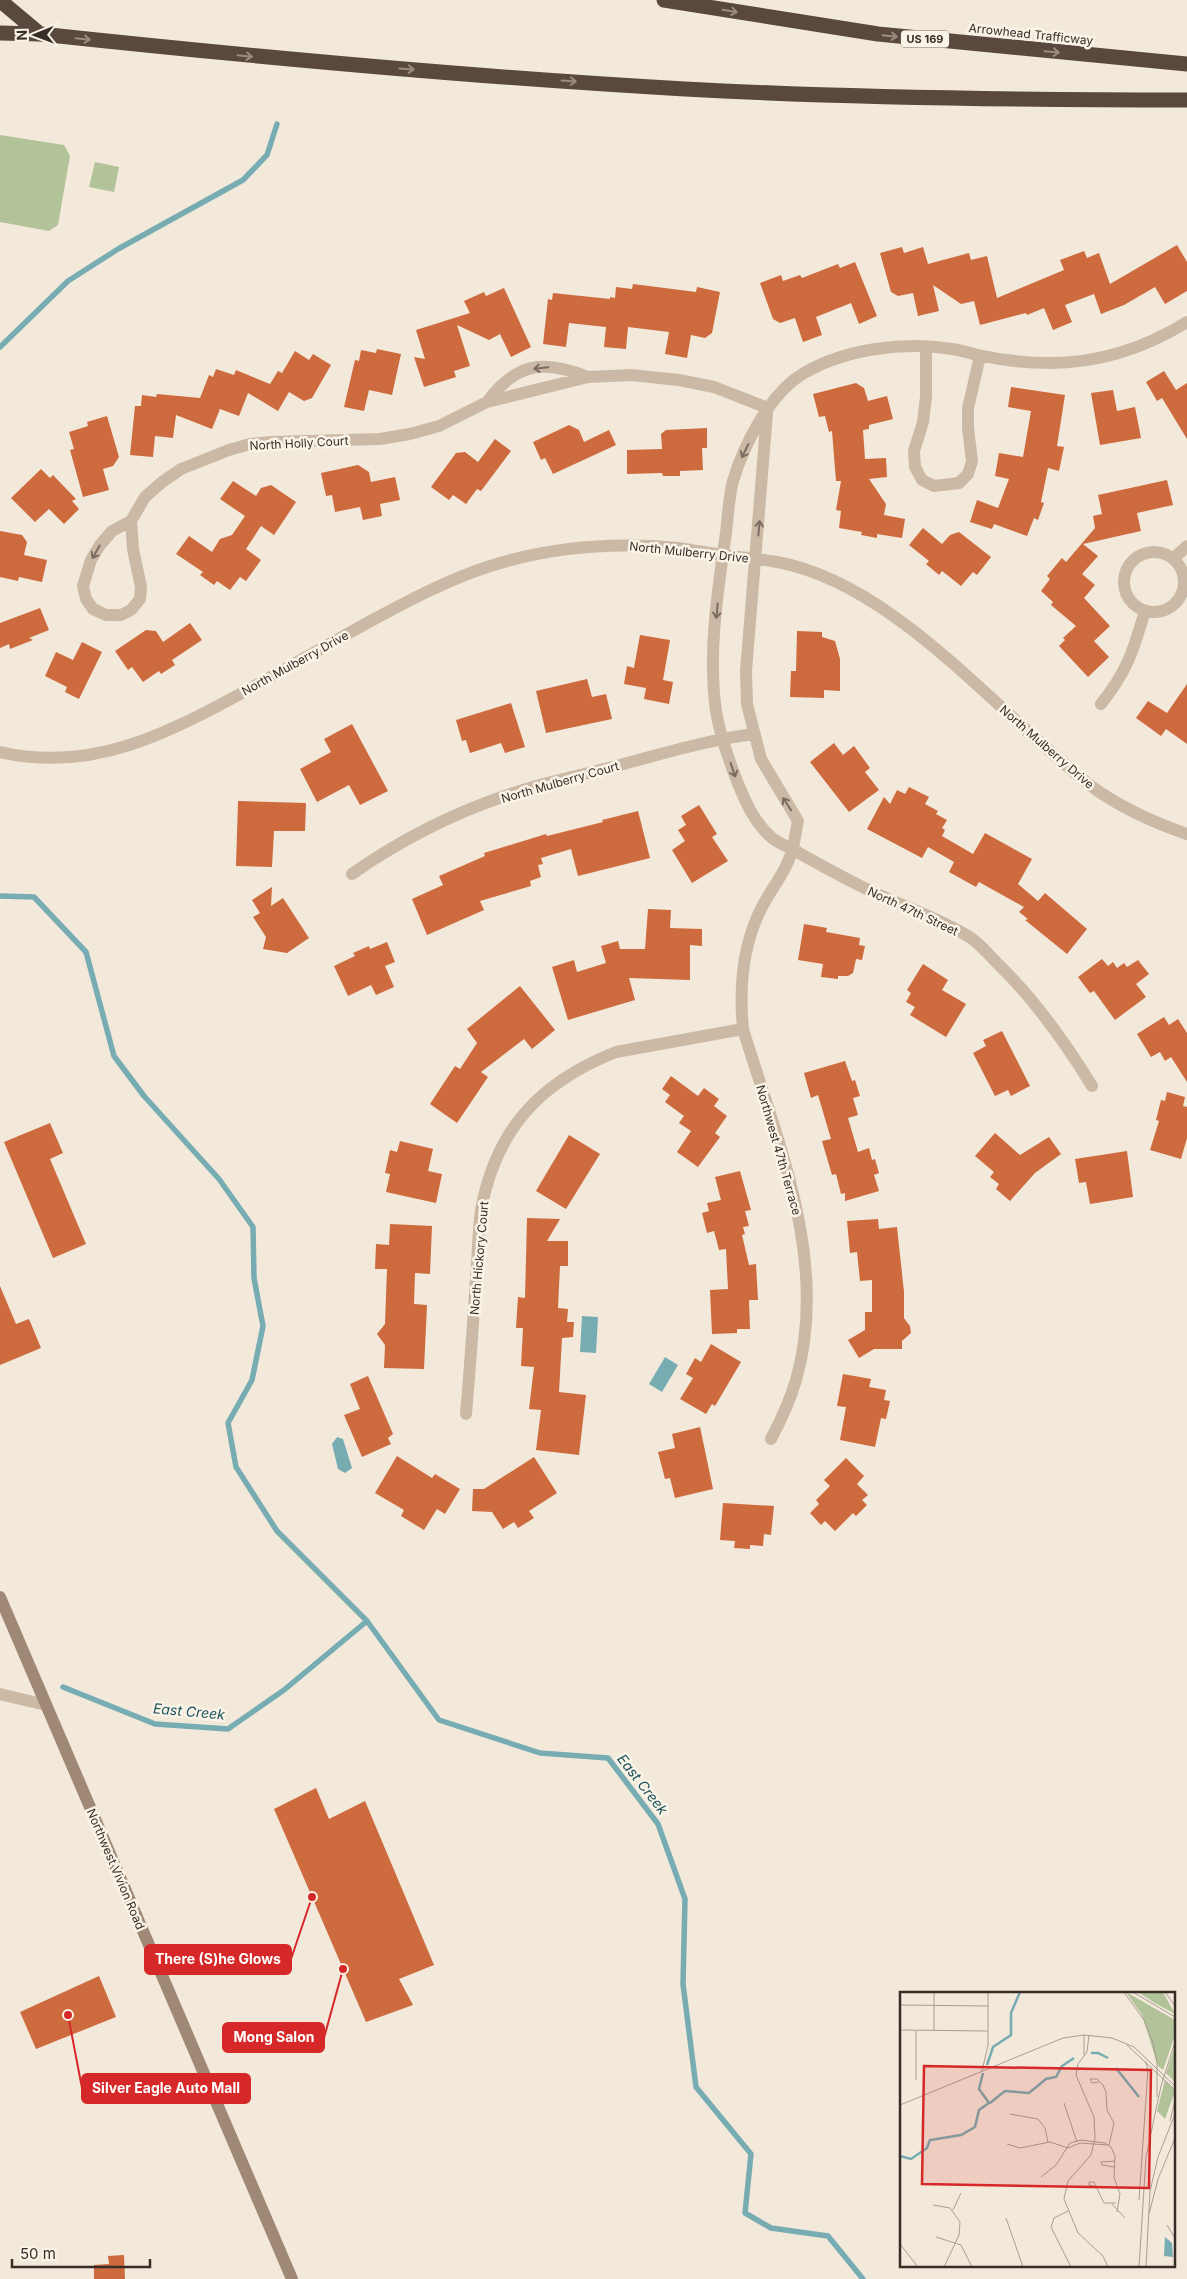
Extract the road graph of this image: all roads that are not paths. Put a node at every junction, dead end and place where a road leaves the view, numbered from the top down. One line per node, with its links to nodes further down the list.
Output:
1 (2, 0): 4 (highway)
2 (664, 0): 5 (highway, Arrowhead Trafficway / US 169, one-way to 5)
3 (0, 33): 4 (highway)
4 (40, 34): 6 (highway, one-way to 6)
5 (1187, 64)
6 (1187, 100)
7 (1187, 322): 9 (street)
8 (926, 347): 9 (street); 9 (street); 12 (street)
9 (980, 356)
10 (588, 377): 11 (street, North Holly Court); 11 (street, North Holly Court, one-way to 11); 12 (street, North Holly Court)
11 (487, 402): 13 (street, North Holly Court)
12 (768, 408): 15 (street, North 47th Street, one-way to 15); 16 (street, Northwest 47th Terrace, one-way to 12)
13 (131, 521): 13 (street, North Holly Court, one-way to 13)
14 (1187, 546): 17 (street)
15 (723, 555): 16 (street, North Mulberry Drive); 21 (street, North 47th Street, one-way to 21); 22 (street, North Mulberry Drive)
16 (757, 558): 20 (street, Northwest 47th Terrace); 23 (street, North Mulberry Drive)
17 (1174, 558): 18 (street); 18 (street)
18 (1145, 611): 19 (street)
19 (1101, 704)
20 (753, 734): 21 (street, North Mulberry Court); 24 (street, Northwest 47th Terrace, one-way to 20)
21 (722, 738): 24 (street, North 47th Street, one-way to 24); 25 (street, North Mulberry Court)
22 (0, 752)
23 (1187, 834)
24 (793, 849): 26 (street, Northwest 47th Terrace); 27 (street, North 47th Street)
25 (352, 874)
26 (743, 1029): 28 (street, North Hickory Court); 29 (street, Northwest 47th Terrace)
27 (1092, 1086)
28 (466, 1414)
29 (772, 1439)
30 (0, 1597): 32 (main road, Northwest Vivion Road)
31 (0, 1694): 32 (street)
32 (46, 1705): 33 (main road, Northwest Vivion Road)
33 (292, 2279)

